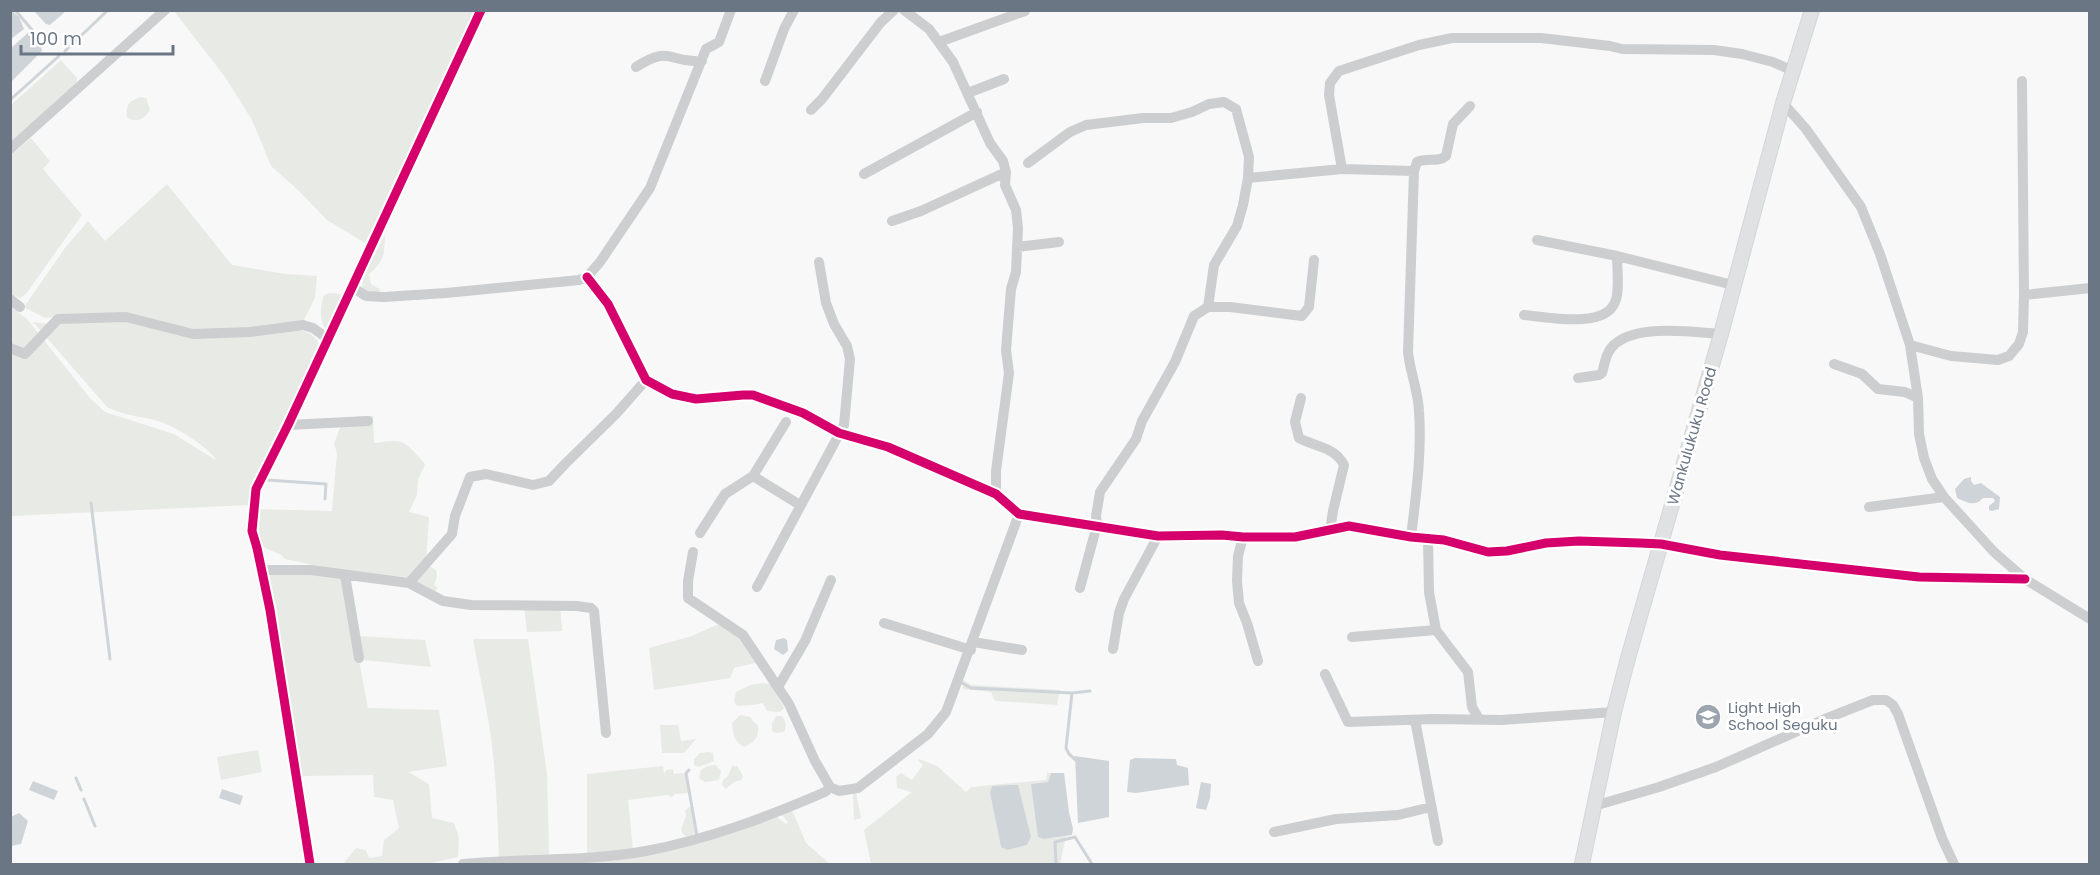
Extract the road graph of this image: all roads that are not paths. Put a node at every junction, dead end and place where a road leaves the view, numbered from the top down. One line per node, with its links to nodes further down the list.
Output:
1 (165, 10): 21 (street)
2 (480, 10): 37 (street)
3 (731, 10): 10 (street)
4 (794, 10): 14 (street)
5 (894, 10): 19 (street)
6 (904, 10): 9 (street)
7 (1812, 10): 12 (main road, Wankulukuku Road)
8 (1025, 11): 9 (street)
9 (939, 42): 16 (street)
10 (702, 61): 11 (street); 35 (street)
11 (636, 67)
12 (1793, 71): 17 (main road, Wankulukuku Road); 23 (street)
13 (1004, 78): 16 (street)
14 (765, 81)
15 (2022, 81): 39 (street)
16 (968, 93): 20 (street)
17 (1783, 104): 36 (main road, Wankulukuku Road); 46 (street)
18 (1470, 106): 24 (street)
19 (812, 110)
20 (977, 112): 25 (street); 26 (street)
21 (10, 149)
22 (1028, 163): 27 (street)
23 (1342, 169): 24 (street); 27 (street)
24 (1414, 171): 68 (street)
25 (1006, 172): 28 (street); 31 (street)
26 (864, 174)
27 (1248, 178): 42 (street)
28 (892, 221)
29 (1537, 240): 32 (street)
30 (1059, 242): 31 (street)
31 (1017, 247): 58 (street)
32 (1617, 256): 36 (street); 43 (street)
33 (1314, 260): 42 (street)
34 (819, 262): 56 (street)
35 (587, 277): 37 (street); 50 (street)
36 (1733, 285): 44 (main road, Wankulukuku Road)
37 (352, 287): 45 (street)
38 (2090, 288): 39 (street)
39 (2024, 295): 46 (street)
40 (10, 299): 41 (street)
41 (20, 307)
42 (1208, 307): 63 (street)
43 (1524, 315)
44 (1721, 334): 49 (street); 70 (main road, Wankulukuku Road)
45 (328, 339): 47 (street); 55 (street)
46 (1910, 345): 52 (street)
47 (10, 348)
48 (1834, 364): 52 (street)
49 (1578, 378)
50 (646, 380): 56 (street); 76 (street)
51 (1301, 398): 64 (street)
52 (1918, 398): 59 (street)
53 (368, 421): 55 (street)
54 (786, 422): 57 (street)
55 (288, 425): 72 (street)
56 (839, 433): 58 (street); 60 (street)
57 (753, 476): 60 (street); 65 (street)
58 (996, 494): 62 (street)
59 (1944, 497): 61 (street); 74 (street)
60 (800, 505): 77 (street)
61 (1869, 507)
62 (1019, 514): 63 (street); 83 (street)
63 (1097, 525): 66 (street); 78 (street)
64 (1330, 531): 67 (street); 68 (street)
65 (700, 533)
66 (1158, 536): 67 (street); 84 (street)
67 (1243, 537): 87 (street)
68 (1411, 537): 69 (street)
69 (1428, 539): 70 (street); 81 (street)
70 (1661, 544): 74 (street); 90 (main road, Wankulukuku Road)
71 (693, 552): 89 (street)
72 (261, 570): 73 (street); 99 (street)
73 (345, 575): 76 (street); 86 (street)
74 (2025, 579): 79 (street)
75 (831, 580): 89 (street)
76 (409, 583): 93 (street)
77 (757, 587)
78 (1080, 588)
79 (2090, 619)
80 (884, 623): 83 (street)
81 (1436, 630): 82 (street); 91 (street)
82 (1352, 637)
83 (972, 646): 85 (street); 94 (street)
84 (1113, 649)
85 (1022, 650)
86 (359, 658)
87 (1258, 661)
88 (1325, 674): 92 (street)
89 (778, 687): 94 (street)
90 (1614, 712): 91 (street); 95 (main road, Wankulukuku Road)
91 (1479, 719): 92 (street)
92 (1415, 720): 96 (street)
93 (606, 733)
94 (830, 787): 100 (street)
95 (1594, 806): 101 (main road, Wankulukuku Road); 102 (street)
96 (1431, 807): 97 (street); 98 (street)
97 (1274, 832)
98 (1438, 841)
99 (310, 864)
100 (463, 864)
101 (1582, 864)
102 (1954, 864)

